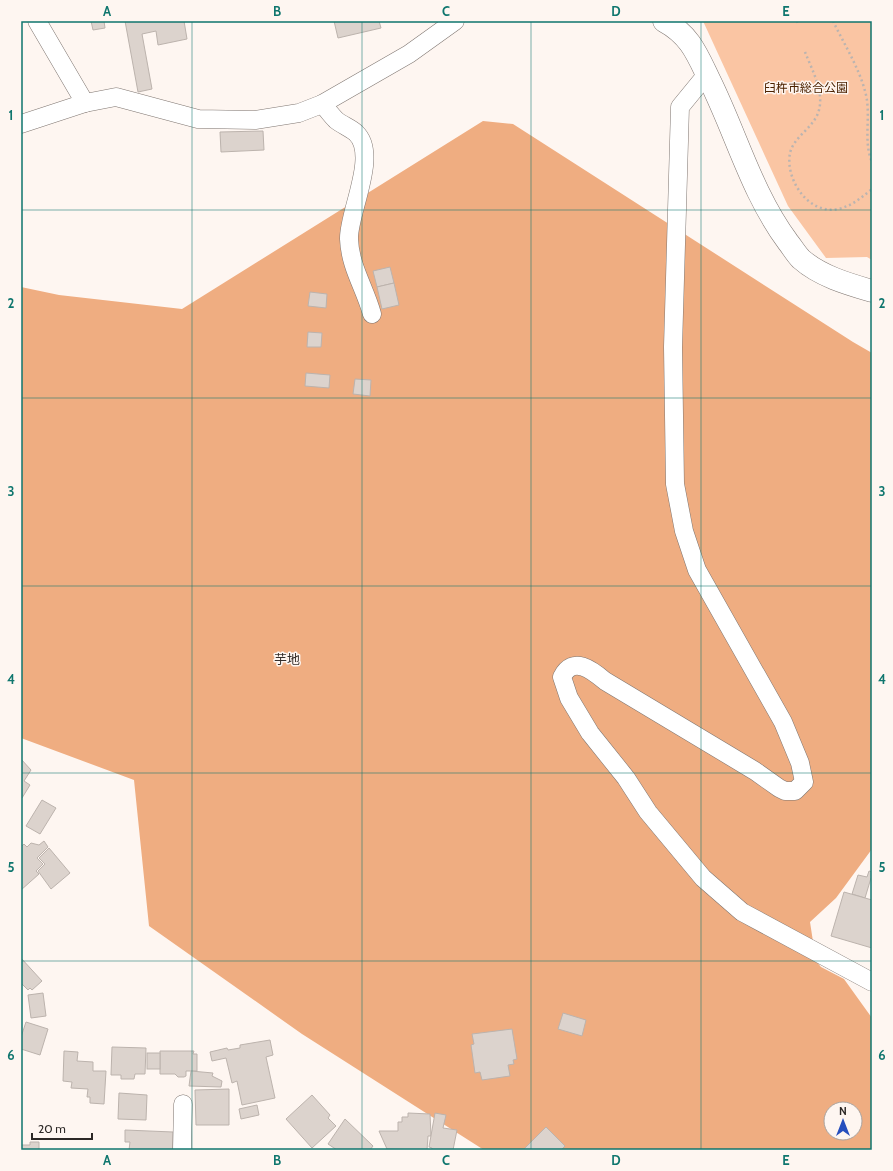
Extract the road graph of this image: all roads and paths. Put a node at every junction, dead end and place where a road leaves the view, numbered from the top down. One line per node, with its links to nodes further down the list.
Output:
1 (37, 21): 7 (street)
2 (455, 21): 8 (street)
3 (664, 21): 6 (street)
4 (833, 21): 10 (path)
5 (805, 52): 11 (path)
6 (707, 74): 12 (street); 14 (street)
7 (85, 104): 8 (street); 9 (street)
8 (322, 104): 13 (street)
9 (21, 124)
10 (872, 162)
11 (872, 190)
12 (872, 291)
13 (372, 314)
14 (872, 982)
15 (183, 1104): 16 (street)
16 (182, 1150)

